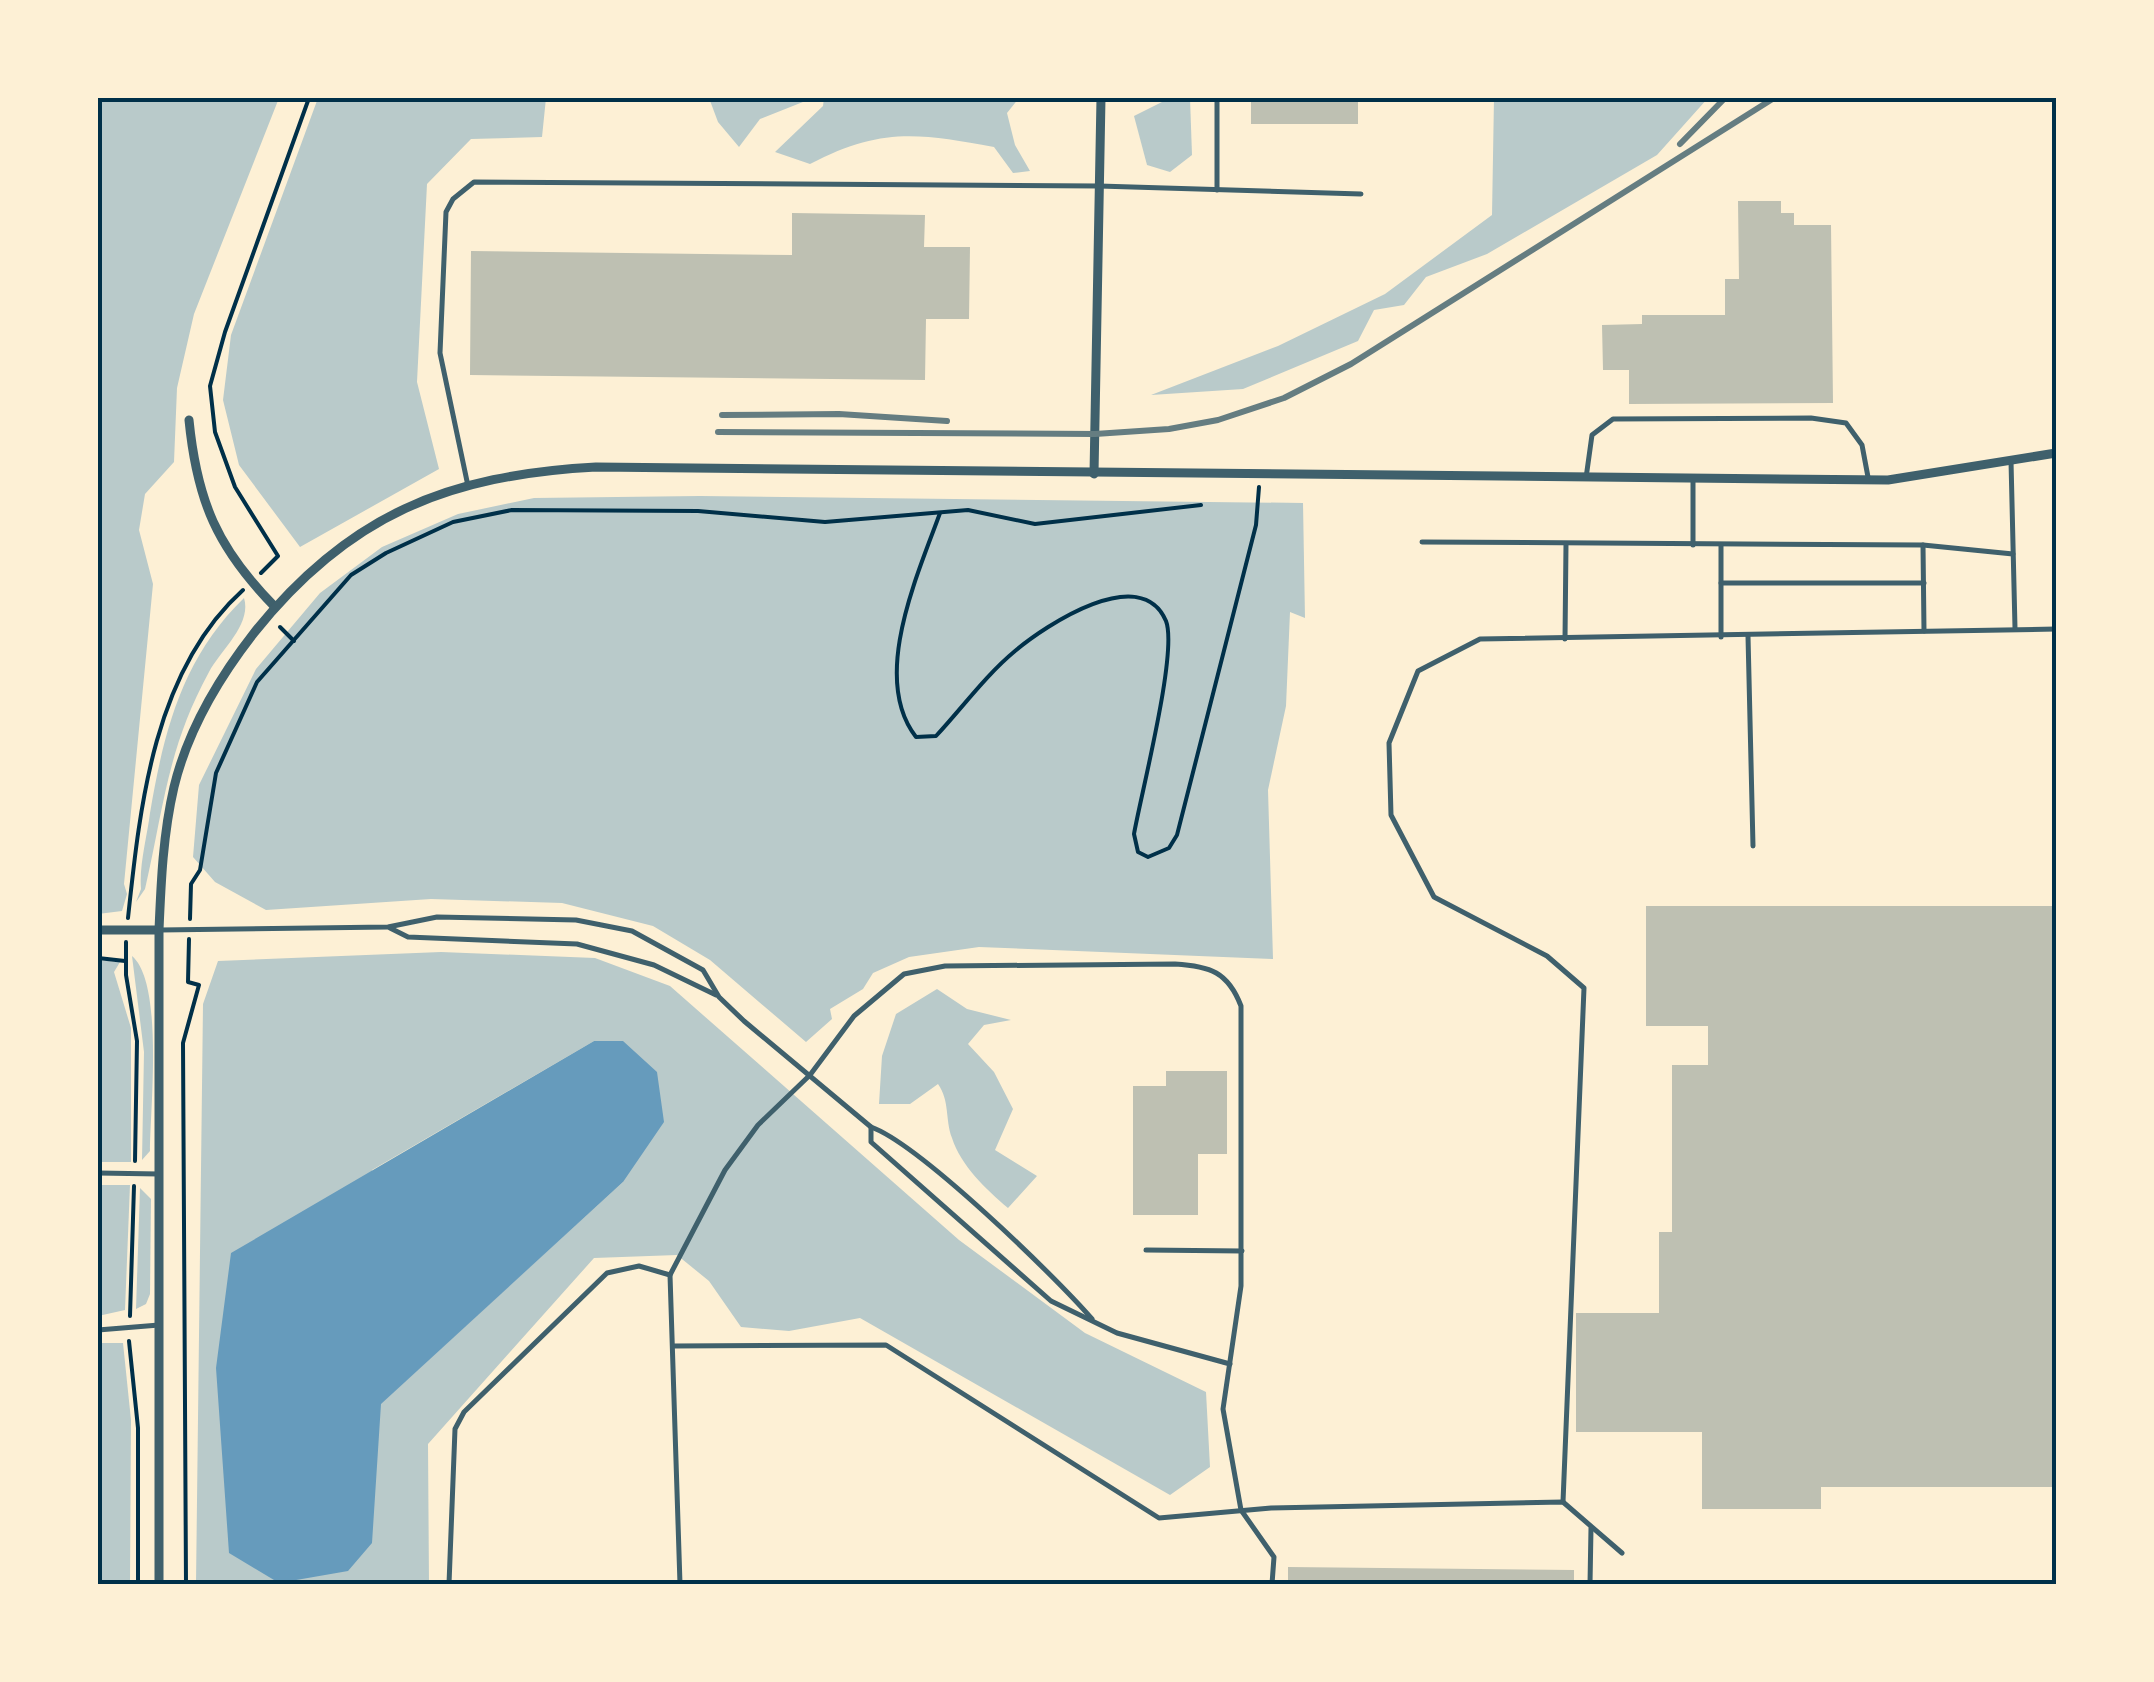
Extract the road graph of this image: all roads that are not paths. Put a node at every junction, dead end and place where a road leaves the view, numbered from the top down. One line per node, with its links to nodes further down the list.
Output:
1 (1101, 98): 3 (street)
2 (1217, 98): 4 (lane)
3 (1099, 186): 4 (lane); 9 (street); 13 (lane)
4 (1217, 190): 5 (lane)
5 (1361, 194)
6 (189, 420): 22 (street)
7 (2056, 453): 8 (street)
8 (2011, 462): 12 (street); 19 (lane)
9 (1094, 474): 10 (street); 13 (street)
10 (1586, 478): 11 (street); 12 (lane)
11 (1693, 479): 12 (street); 16 (lane)
12 (1868, 480)
13 (468, 486): 22 (street)
14 (1422, 542): 15 (lane)
15 (1566, 544): 16 (lane); 28 (lane)
16 (1693, 545): 18 (lane)
17 (1923, 545): 18 (lane); 19 (lane); 21 (lane)
18 (1721, 546): 20 (lane)
19 (2013, 554): 23 (lane)
20 (1721, 583): 21 (lane); 27 (lane)
21 (1924, 584): 25 (lane)
22 (275, 607): 32 (street)
23 (2015, 628): 24 (lane); 25 (lane)
24 (2056, 629)
25 (1924, 631): 26 (lane)
26 (1748, 636): 27 (lane); 29 (lane)
27 (1720, 637): 28 (lane)
28 (1565, 639): 46 (lane)
29 (1752, 846)
30 (388, 927): 32 (lane); 33 (lane); 33 (lane)
31 (98, 930): 32 (street)
32 (159, 930): 37 (street)
33 (719, 997): 34 (lane)
34 (810, 1075): 35 (lane); 39 (lane); 40 (lane)
35 (871, 1127): 41 (lane); 41 (lane)
36 (98, 1173): 37 (lane)
37 (159, 1174): 42 (street)
38 (1146, 1250): 39 (lane)
39 (1242, 1251): 45 (lane)
40 (670, 1275): 44 (lane); 51 (lane)
41 (1092, 1319): 45 (lane)
42 (159, 1325): 43 (lane); 50 (street)
43 (98, 1330)
44 (674, 1346): 47 (lane); 52 (lane)
45 (1230, 1364): 47 (lane)
46 (1563, 1502): 47 (lane); 48 (lane)
47 (1242, 1510): 53 (lane)
48 (1592, 1527): 49 (lane); 54 (lane)
49 (1622, 1553)
50 (159, 1584)
51 (449, 1584)
52 (680, 1584)
53 (1272, 1584)
54 (1590, 1584)

